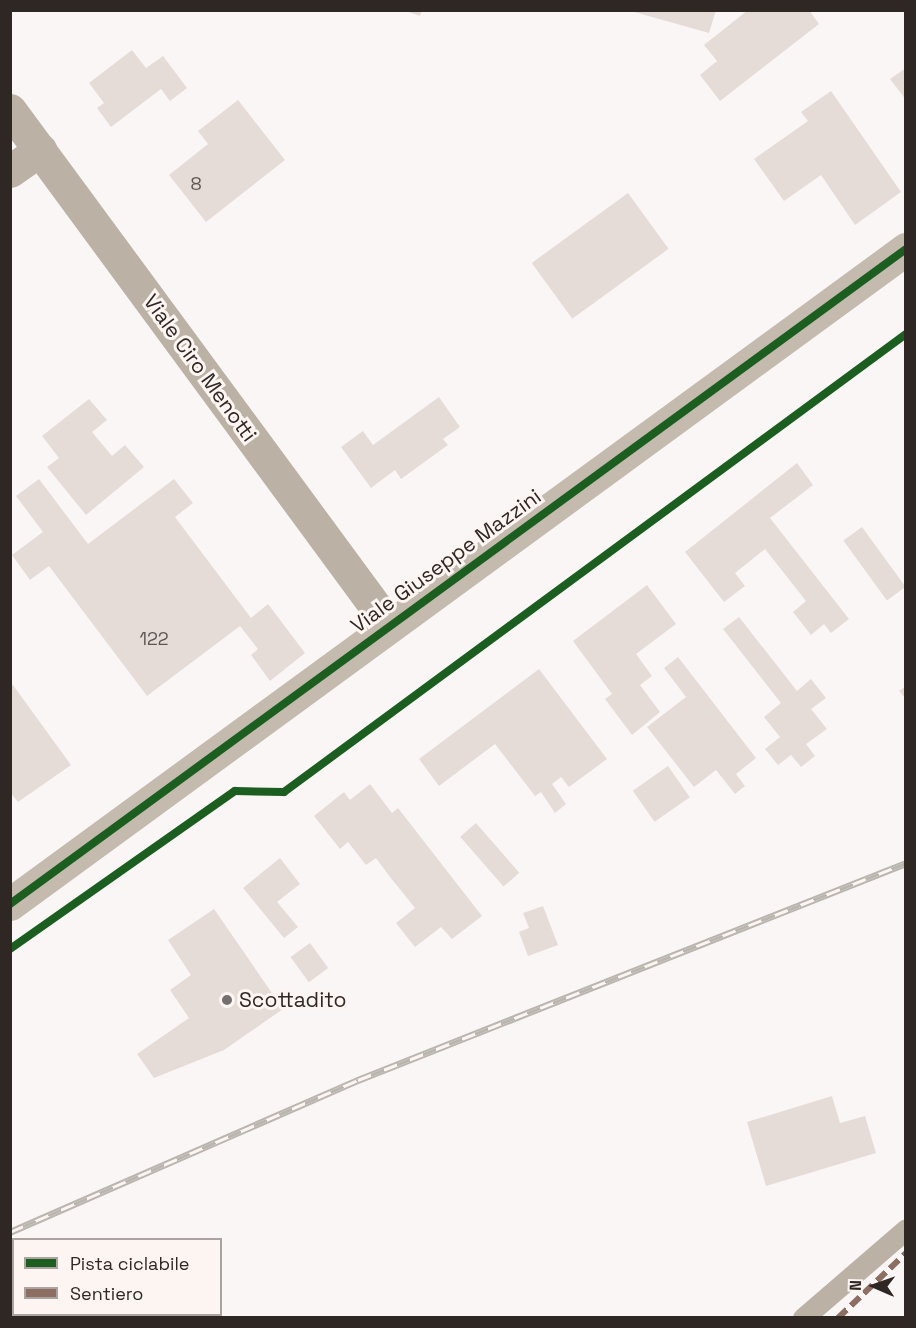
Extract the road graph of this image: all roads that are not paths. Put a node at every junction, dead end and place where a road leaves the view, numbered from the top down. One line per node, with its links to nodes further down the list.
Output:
1 (10, 110): 2 (street, Viale Ciro Menotti)
2 (40, 150): 3 (street); 5 (street, Viale Ciro Menotti)
3 (10, 171)
4 (906, 249): 5 (street, Viale Giuseppe Mazzini)
5 (389, 625): 6 (street, Viale Giuseppe Mazzini)
6 (10, 904)
7 (906, 1229): 8 (lane)
8 (803, 1317)

